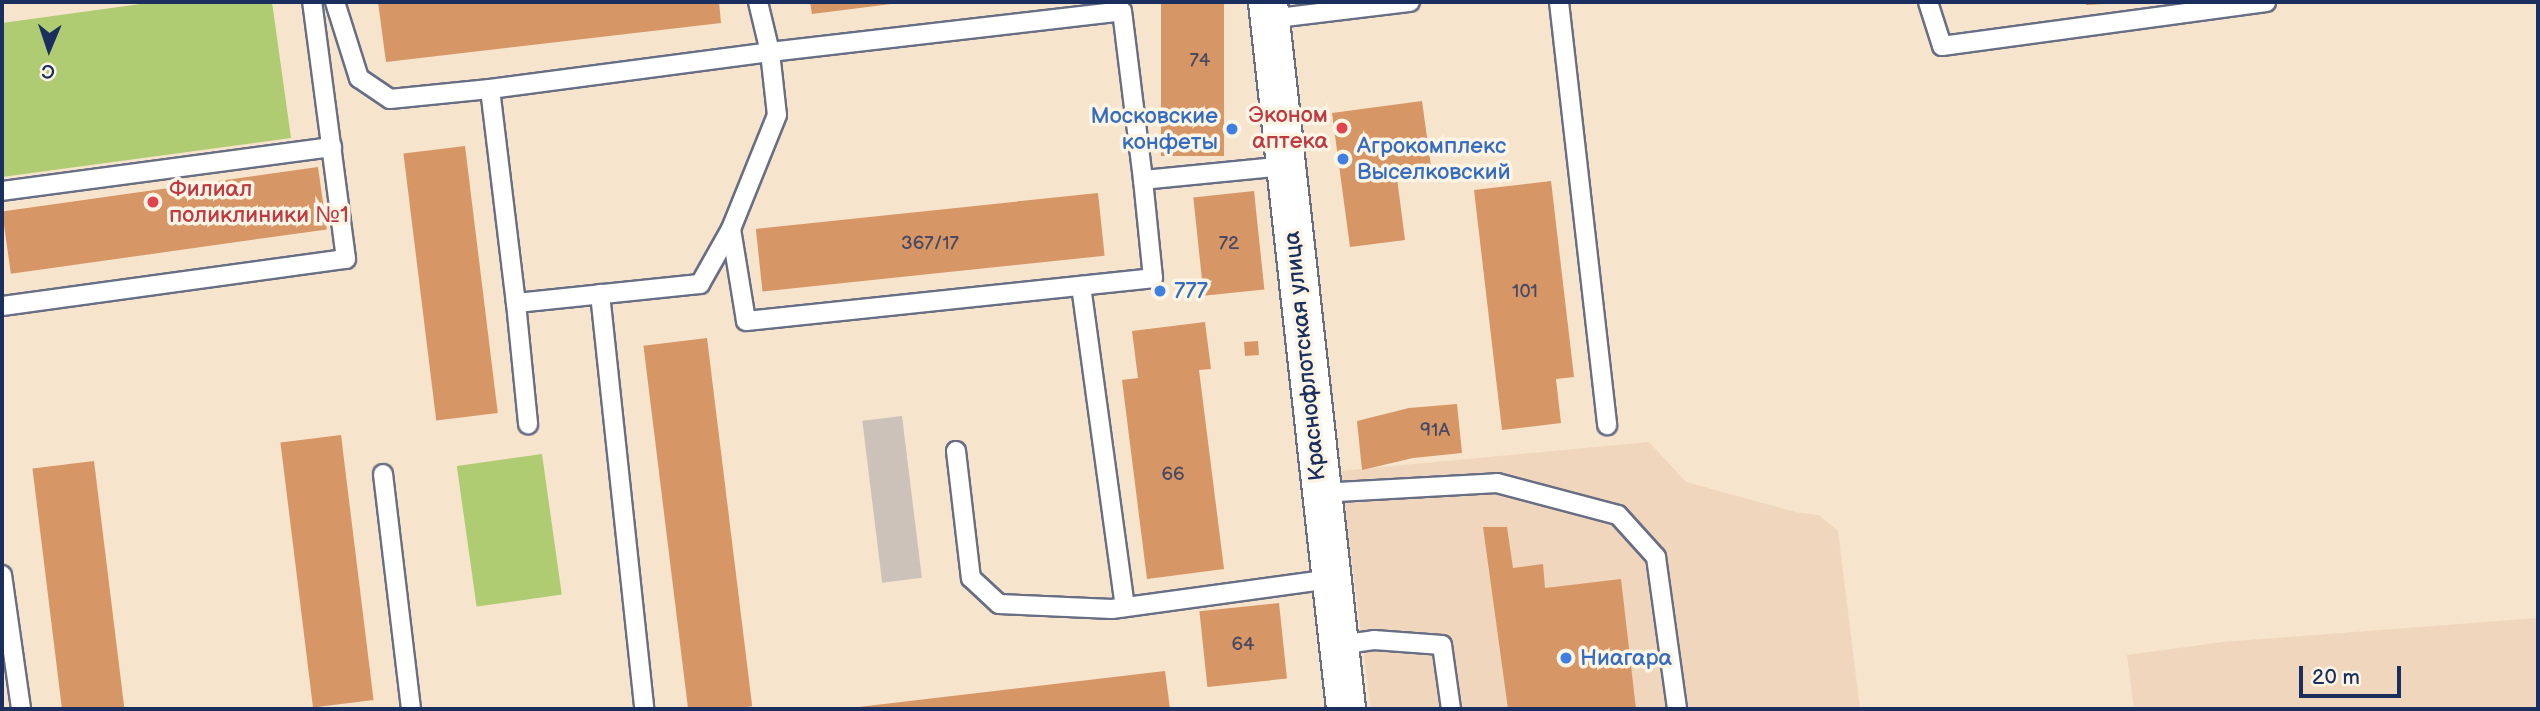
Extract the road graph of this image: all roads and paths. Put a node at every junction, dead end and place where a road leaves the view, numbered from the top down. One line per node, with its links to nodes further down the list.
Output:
1 (312, 2): 11 (lane)
2 (335, 2): 10 (lane)
3 (758, 2): 9 (lane)
4 (1410, 2): 8 (lane)
5 (1559, 2): 21 (lane)
6 (1927, 2): 7 (lane)
7 (2266, 2)
8 (1269, 10): 12 (street, Краснофлотская улица)
9 (770, 51): 10 (lane); 13 (lane); 15 (lane)
10 (490, 89): 18 (lane)
11 (332, 147): 14 (lane); 19 (lane)
12 (1285, 166): 13 (lane); 24 (street, Краснофлотская улица)
13 (1143, 180): 16 (lane)
14 (2, 191)
15 (731, 229): 16 (lane); 17 (lane)
16 (1082, 286): 27 (lane)
17 (600, 294): 18 (lane); 31 (lane)
18 (516, 303): 20 (lane)
19 (2, 306)
20 (528, 425)
21 (1608, 425)
22 (956, 451): 27 (lane)
23 (383, 474): 30 (lane)
24 (1320, 493): 26 (street, Краснофлотская улица); 34 (lane)
25 (2, 575): 29 (lane)
26 (1331, 579): 27 (lane); 28 (street, Краснофлотская улица)
27 (1125, 607)
28 (1339, 645): 32 (street, Краснофлотская улица); 33 (lane)
29 (21, 709)
30 (411, 709)
31 (644, 709)
32 (1346, 709)
33 (1451, 709)
34 (1677, 709)

